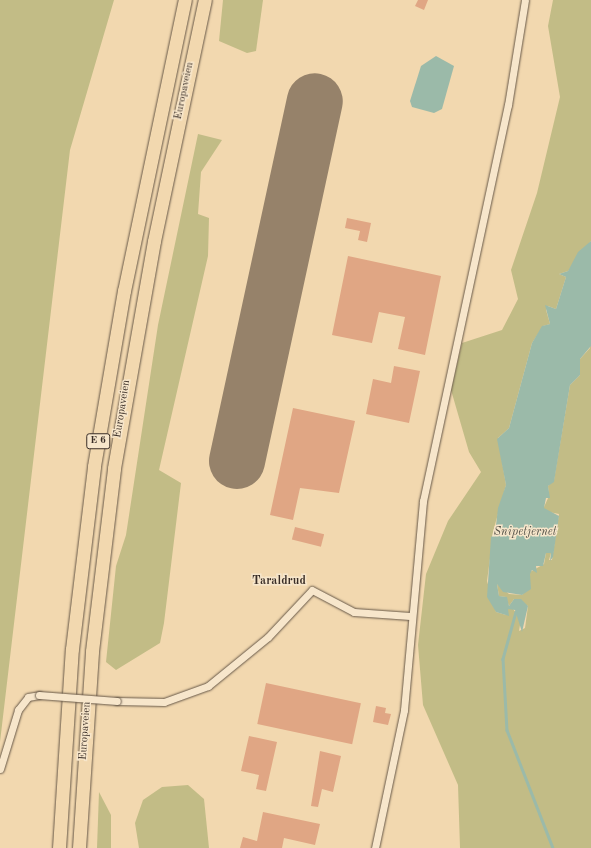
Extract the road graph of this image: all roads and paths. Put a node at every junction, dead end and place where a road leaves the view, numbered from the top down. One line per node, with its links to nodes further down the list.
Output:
1 (185, 0): 6 (highway, Europaveien / E 6)
2 (205, 0): 7 (highway, Europaveien / E 6)
3 (525, 0): 4 (street)
4 (410, 616): 5 (street, bridge); 8 (street)
5 (0, 769)
6 (60, 848)
7 (79, 848)
8 (375, 848)

